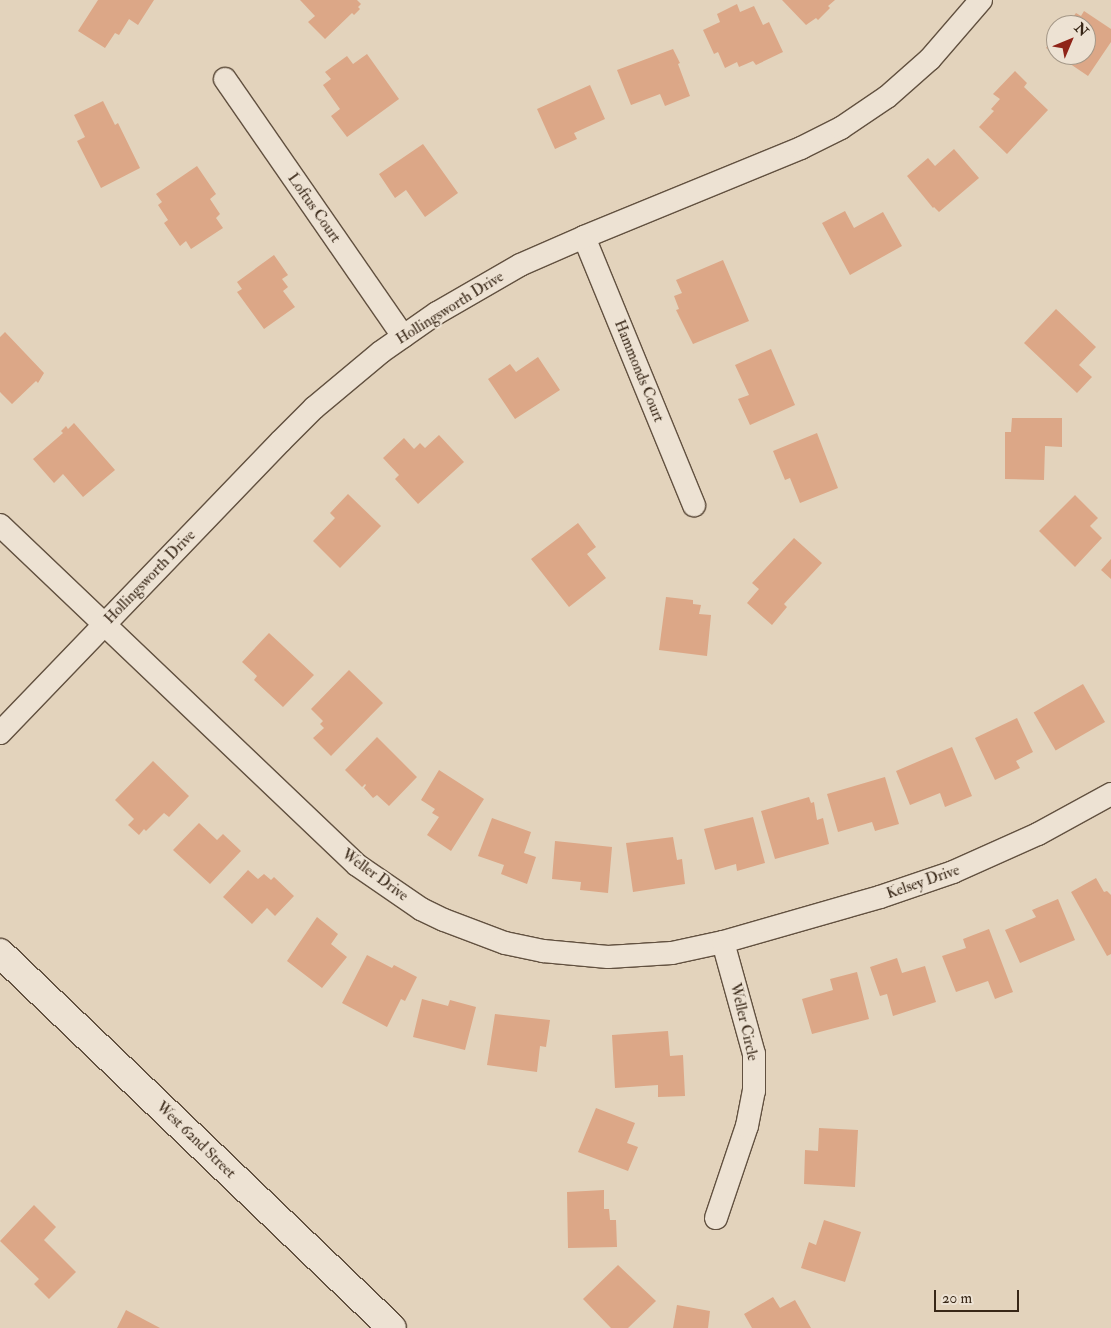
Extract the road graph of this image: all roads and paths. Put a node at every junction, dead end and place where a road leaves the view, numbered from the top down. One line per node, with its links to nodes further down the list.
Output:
1 (981, 0): 3 (street, Hollingsworth Drive)
2 (225, 79): 4 (street, Loftus Court)
3 (584, 236): 4 (street, Hollingsworth Drive); 5 (street, Hammonds Court)
4 (403, 336): 7 (street, Hollingsworth Drive)
5 (694, 505)
6 (0, 525): 7 (street, Weller Drive)
7 (104, 625): 8 (street, Hollingsworth Drive); 10 (street, Weller Drive)
8 (0, 733)
9 (1111, 794): 10 (street, Kelsey Drive)
10 (723, 942): 12 (street, Weller Circle)
11 (0, 953): 13 (street, West 62nd Street)
12 (716, 1218)
13 (387, 1326)

